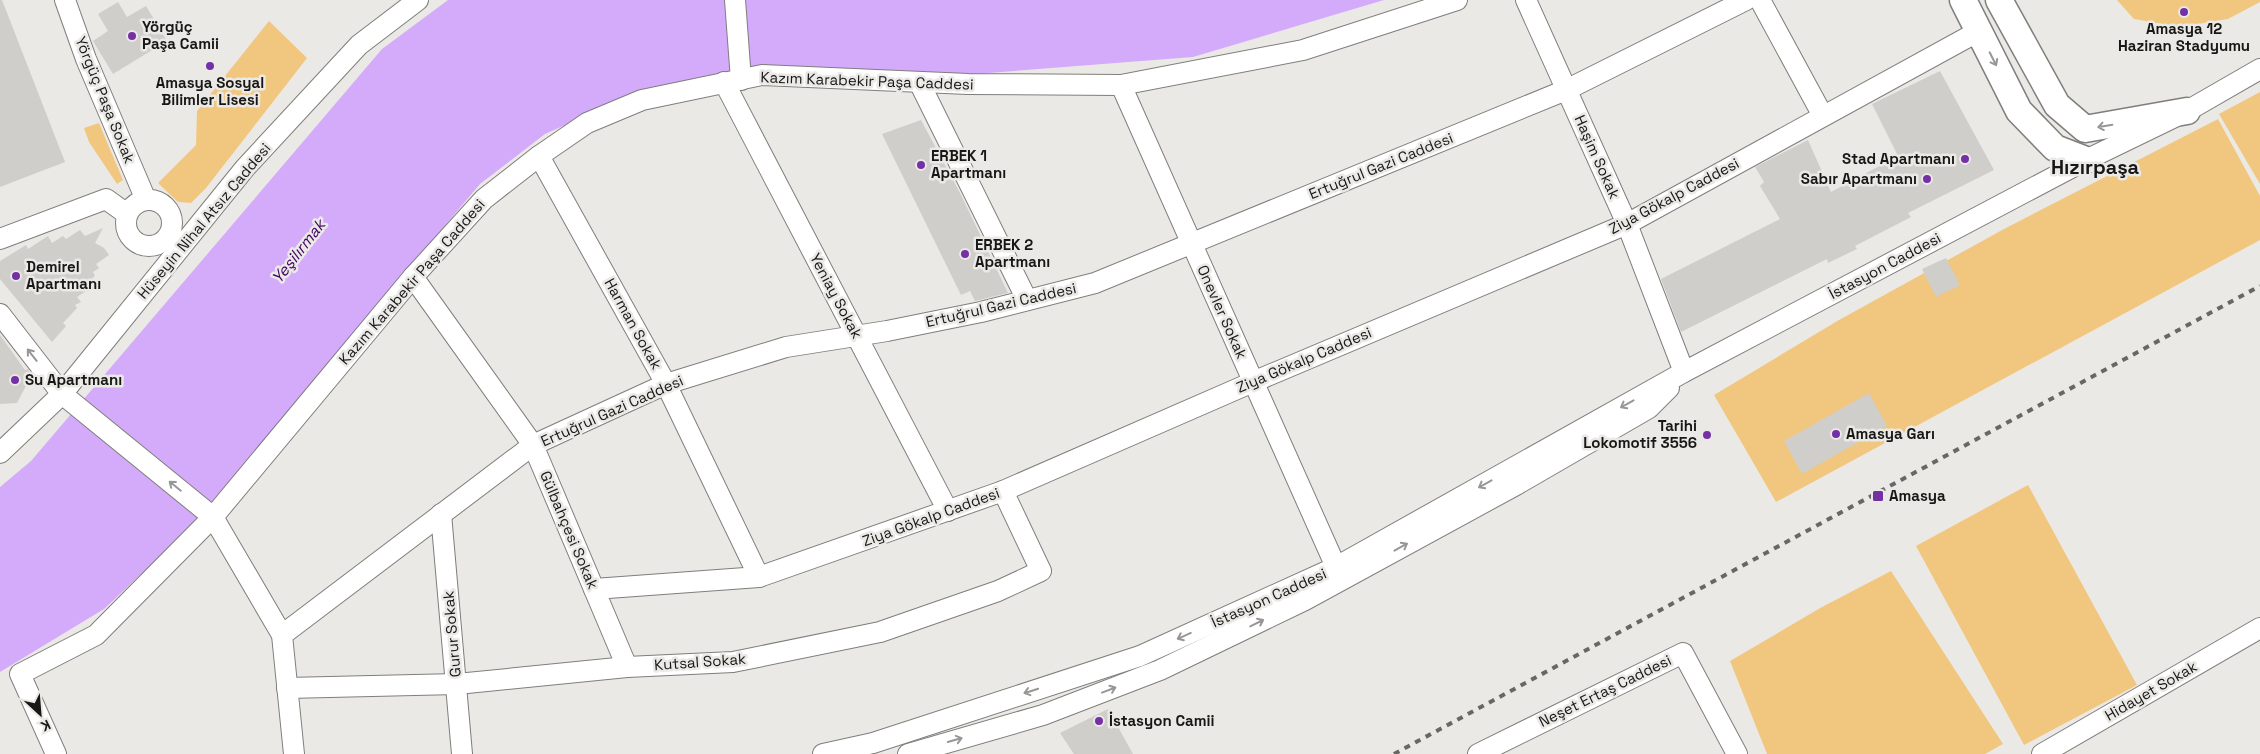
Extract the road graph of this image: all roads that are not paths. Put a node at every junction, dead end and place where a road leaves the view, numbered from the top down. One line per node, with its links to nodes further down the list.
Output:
1 (65, 0): 20 (street, Yörgüç Paşa Sokak)
2 (418, 0): 24 (street, Hüseyin Nihal Atsız Caddesi)
3 (735, 0): 12 (street)
4 (1458, 0): 14 (street, Kazım Karabekir Paşa Caddesi)
5 (1526, 0): 15 (street, Haşim Sokak)
6 (1746, 0): 15 (street, Ertuğrul Gazi Caddesi)
7 (1760, 0): 17 (street)
8 (1962, 0): 10 (main road)
9 (1999, 0): 16 (main road, one-way to 9)
10 (1980, 31): 17 (street, Ziya Gökalp Caddesi); 19 (main road, one-way to 19)
11 (2260, 69): 16 (street)
12 (733, 81): 13 (street, Kazım Karabekir Paşa Caddesi); 18 (street, Kazım Karabekir Paşa Caddesi); 29 (street, Yeniay Sokak)
13 (919, 82): 14 (street, Kazım Karabekir Paşa Caddesi); 27 (street)
14 (1121, 85): 25 (street, Onevler Sokak)
15 (1566, 90): 22 (street, Haşim Sokak); 25 (street, Ertuğrul Gazi Caddesi)
16 (2187, 111): 19 (street, İstasyon Caddesi)
17 (1823, 116): 22 (street, Ziya Gökalp Caddesi)
18 (539, 156): 26 (street, Kazım Karabekir Paşa Caddesi); 32 (street, Harman Sokak)
19 (2086, 160): 30 (street, İstasyon Caddesi)
20 (146, 200): 21 (street); 24 (street, Hüseyin Nihal Atsız Caddesi)
21 (127, 214): 23 (street); 24 (street, Hüseyin Nihal Atsız Caddesi)
22 (1627, 224): 30 (street, Haşim Sokak); 31 (street, Ziya Gökalp Caddesi)
23 (0, 239)
24 (172, 244): 33 (street, Hüseyin Nihal Atsız Caddesi)
25 (1192, 244): 27 (street, Ertuğrul Gazi Caddesi); 31 (street, Onevler Sokak)
26 (413, 277): 34 (street, Gülbahçesi Sokak); 39 (street, Kazım Karabekir Paşa Caddesi)
27 (1027, 300): 29 (street, Ertuğrul Gazi Caddesi)
28 (0, 314): 33 (street, one-way to 28)
29 (856, 335): 32 (street, Ertuğrul Gazi Caddesi); 37 (street, Yeniay Sokak)
30 (1684, 372): 40 (street, İstasyon Caddesi, one-way to 40); 52 (street, İstasyon Caddesi, one-way to 30)
31 (1253, 382): 36 (street, Ziya Gökalp Caddesi); 40 (street, Onevler Sokak)
32 (666, 384): 34 (street, Ertuğrul Gazi Caddesi); 41 (street, Harman Sokak)
33 (62, 394): 35 (street, Hüseyin Nihal Atsız Caddesi); 39 (street, one-way to 33)
34 (533, 445): 38 (street, Ertuğrul Gazi Caddesi); 42 (street, Gülbahçesi Sokak)
35 (0, 454)
36 (1003, 491): 37 (street, Ziya Gökalp Caddesi); 45 (street, Kutsal Sokak)
37 (948, 511): 41 (street, Ziya Gökalp Caddesi)
38 (441, 514): 44 (street, Ertuğrul Gazi Caddesi); 46 (street, Gurur Sokak)
39 (213, 517): 44 (street); 48 (street, Kazım Karabekir Paşa Caddesi)
40 (1336, 567): 51 (street, İstasyon Caddesi, one-way to 51)
41 (759, 577): 42 (street, Ziya Gökalp Caddesi)
42 (594, 589): 45 (street, Gülbahçesi Sokak)
43 (2260, 628): 55 (street, Hidayet Sokak)
44 (282, 635): 47 (street)
45 (627, 667): 46 (street, Kutsal Sokak)
46 (457, 684): 47 (street, Kutsal Sokak); 50 (street, Gurur Sokak)
47 (287, 688): 49 (street)
48 (56, 754)
49 (294, 754)
50 (462, 754)
51 (823, 754)
52 (908, 754)
53 (1478, 754): 54 (street, Neşet Ertaş Caddesi)
54 (1737, 754)
55 (2042, 754)

